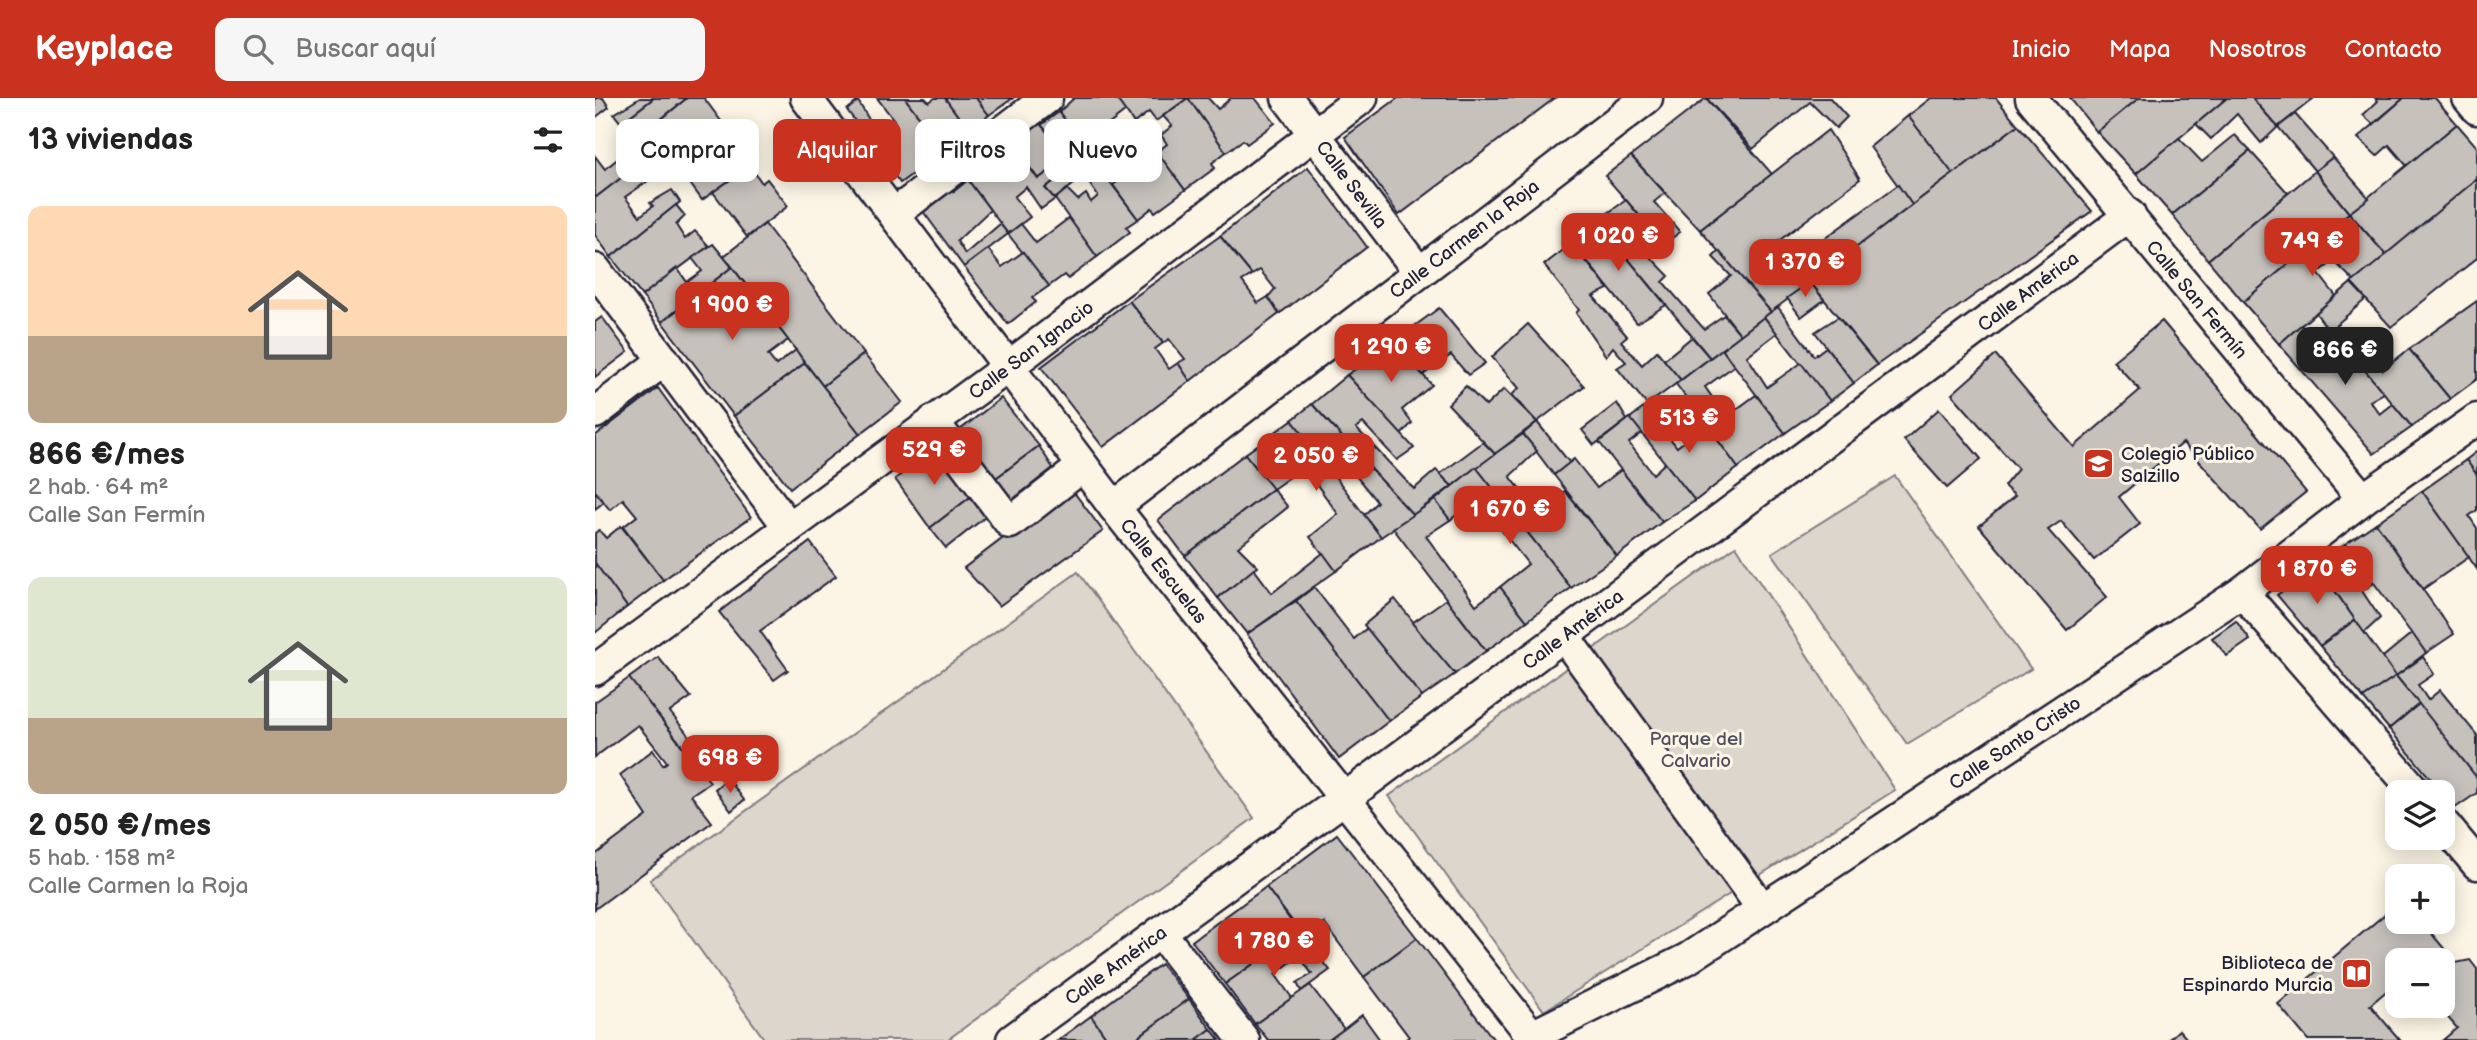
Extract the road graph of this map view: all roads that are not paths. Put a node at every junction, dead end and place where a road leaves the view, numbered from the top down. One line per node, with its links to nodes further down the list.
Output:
1 (806, 98): 10 (street, Calle Escuelas)
2 (1047, 98): 10 (street)
3 (1287, 98): 9 (street, Calle Sevilla)
4 (1362, 98): 9 (street, Calle San Ignacio)
5 (2031, 98): 11 (street, Calle San Fermín)
6 (2468, 98): 8 (street)
7 (1627, 104): 13 (street, Calle Carmen la Roja)
8 (2477, 109)
9 (1315, 133): 13 (street, Calle Sevilla); 15 (street, Calle San Ignacio)
10 (894, 214): 15 (street, Calle Escuelas)
11 (2130, 215): 20 (street, Calle San Fermín); 24 (street, Calle América)
12 (595, 269): 14 (street)
13 (1419, 272): 21 (street, Calle Carmen la Roja)
14 (664, 360): 16 (street); 22 (street)
15 (1009, 367): 18 (street, Calle San Ignacio); 19 (street, Calle Escuelas)
16 (595, 413)
17 (2477, 419): 20 (street, Calle Santo Cristo)
18 (933, 421): 19 (street); 22 (street, Calle San Ignacio)
19 (1083, 466): 21 (street, Calle Escuelas)
20 (2363, 499): 23 (street, Calle Santo Cristo)
21 (1114, 507): 27 (street, Calle Escuelas)
22 (788, 526): 25 (street, Calle San Ignacio)
23 (2242, 592): 26 (street); 30 (street, Calle Santo Cristo)
24 (1563, 635): 27 (street, Calle América); 30 (street)
25 (595, 670)
26 (2406, 780)
27 (1345, 798): 31 (street, Calle América); 32 (street, Calle Escuelas)
28 (2459, 830): 29 (street)
29 (2477, 864)
30 (1762, 908): 32 (street, Calle Santo Cristo)
31 (1160, 932): 33 (street, Calle América); 34 (street)
32 (1532, 1036)
33 (1012, 1040)
34 (1244, 1040)

